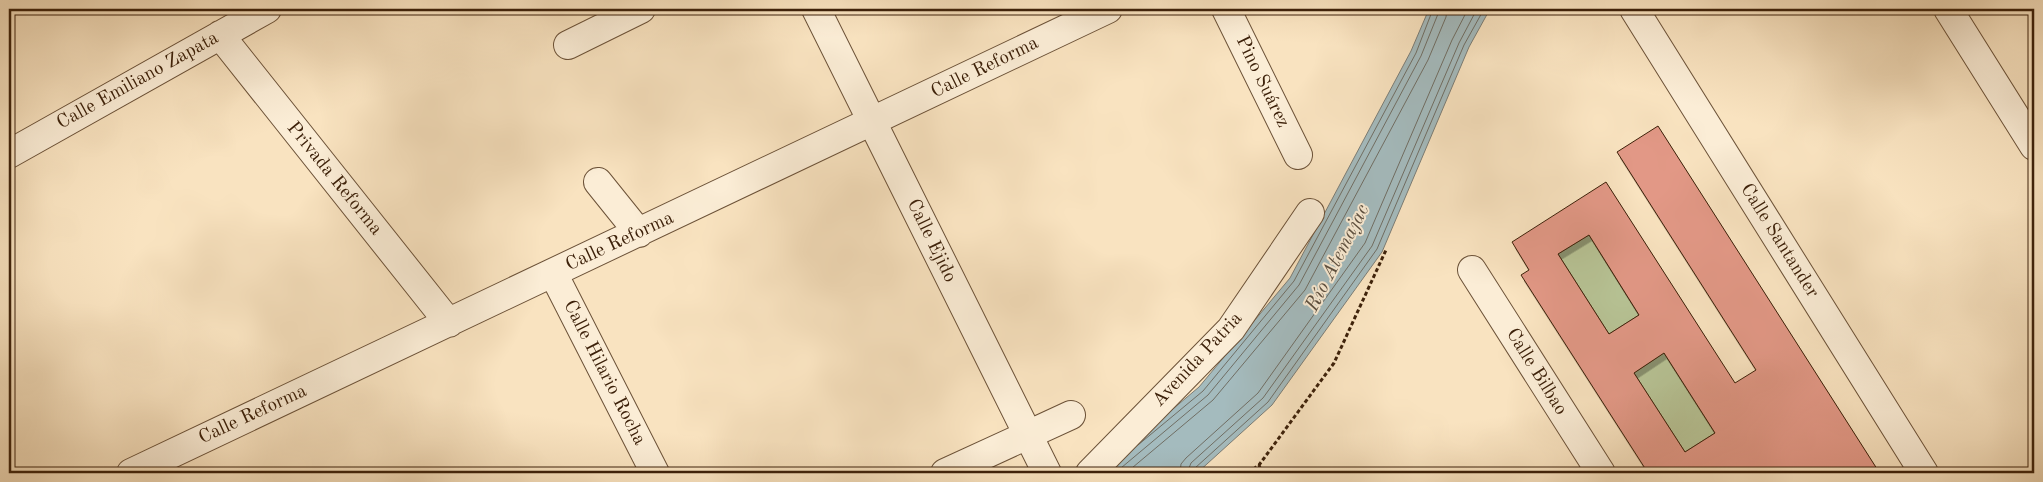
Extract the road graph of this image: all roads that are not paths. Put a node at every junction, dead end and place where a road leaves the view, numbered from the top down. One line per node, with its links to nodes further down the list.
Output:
1 (267, 9): 8 (street, Calle Emiliano Zapata)
2 (641, 9): 9 (street)
3 (816, 9): 10 (street, Calle Ejido)
4 (1108, 9): 10 (street, Calle Reforma)
5 (1226, 9): 13 (street, Pino Suárez)
6 (1634, 9): 28 (street, Calle Santander)
7 (1948, 9): 11 (street)
8 (220, 35): 12 (street, Calle Emiliano Zapata); 19 (street, Privada Reforma)
9 (568, 45)
10 (872, 122): 16 (street, Calle Reforma); 21 (street, Calle Ejido)
11 (2034, 146)
12 (9, 154)
13 (1298, 155)
14 (598, 182): 16 (street)
15 (1310, 213): 26 (street, Avenida Patria)
16 (639, 233): 18 (street, Calle Reforma)
17 (1472, 270): 27 (street, Calle Bilbao)
18 (554, 273): 19 (street, Calle Reforma); 23 (street, Calle Hilario Rocha)
19 (449, 323): 22 (street, Calle Reforma)
20 (1071, 415): 21 (street)
21 (1028, 436): 24 (street); 25 (street, Calle Ejido)
22 (131, 473)
23 (655, 473)
24 (945, 473)
25 (1047, 473)
26 (1090, 473)
27 (1600, 473)
28 (1924, 473)

